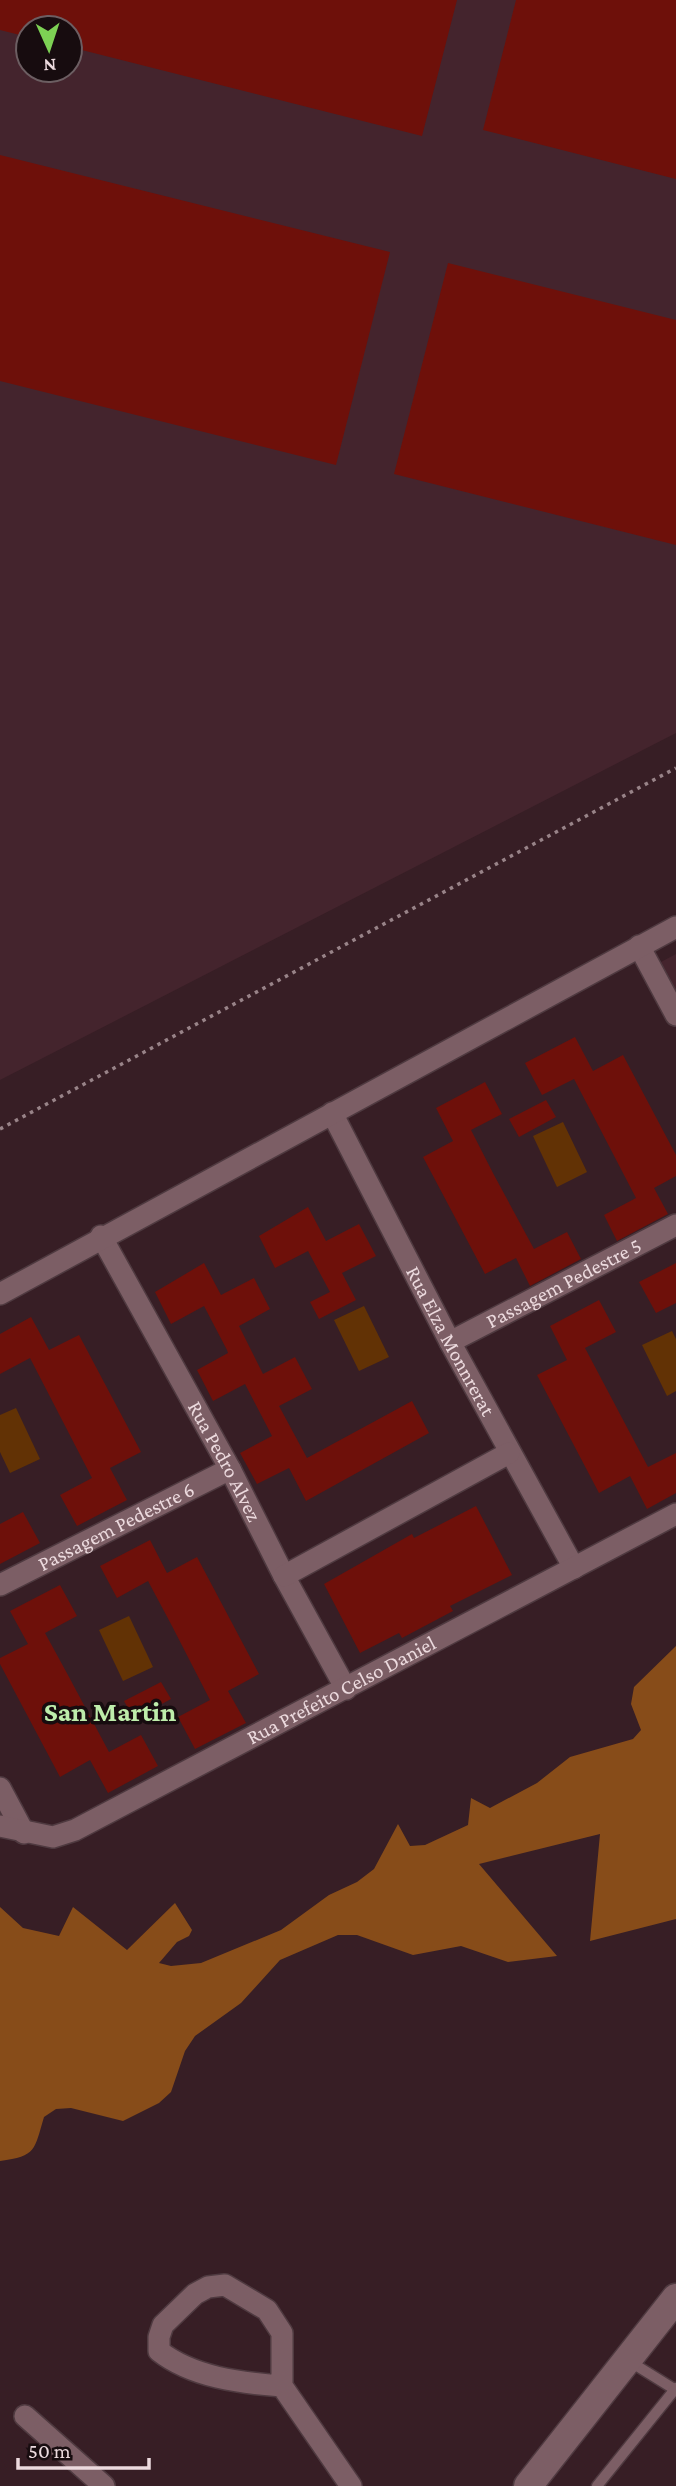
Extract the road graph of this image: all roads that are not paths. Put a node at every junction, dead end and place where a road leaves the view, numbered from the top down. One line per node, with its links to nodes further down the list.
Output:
1 (676, 927): 2 (street)
2 (639, 946): 3 (street); 4 (street)
3 (676, 1014)
4 (332, 1113): 6 (street); 8 (street, Rua Elza Monnrerat)
5 (676, 1225): 8 (street, Passagem Pedestre 5)
6 (101, 1236): 7 (street); 10 (street, Rua Pedro Alvez)
7 (0, 1294)
8 (450, 1342): 9 (street, Rua Elza Monnrerat)
9 (509, 1454): 12 (street, Rua Elza Monnrerat); 13 (street)
10 (230, 1469): 13 (street, Rua Pedro Alvez); 14 (street, Passagem Pedestre 6)
11 (676, 1514): 12 (street, Rua Prefeito Celso Daniel)
12 (574, 1568): 15 (street, Rua Prefeito Celso Daniel)
13 (284, 1576): 15 (street, Rua Pedro Alvez)
14 (0, 1585)
15 (346, 1689): 18 (street, Rua Prefeito Celso Daniel)
16 (0, 1788): 18 (street)
17 (0, 1826): 18 (street, Rua Prefeito Celso Daniel)
18 (24, 1833)
19 (676, 2298): 20 (street)
20 (626, 2359): 22 (lane); 26 (street)
21 (282, 2386): 21 (street); 25 (street)
22 (675, 2389): 27 (lane)
23 (25, 2416): 24 (street)
24 (104, 2486)
25 (351, 2486)
26 (528, 2486)
27 (597, 2486)

